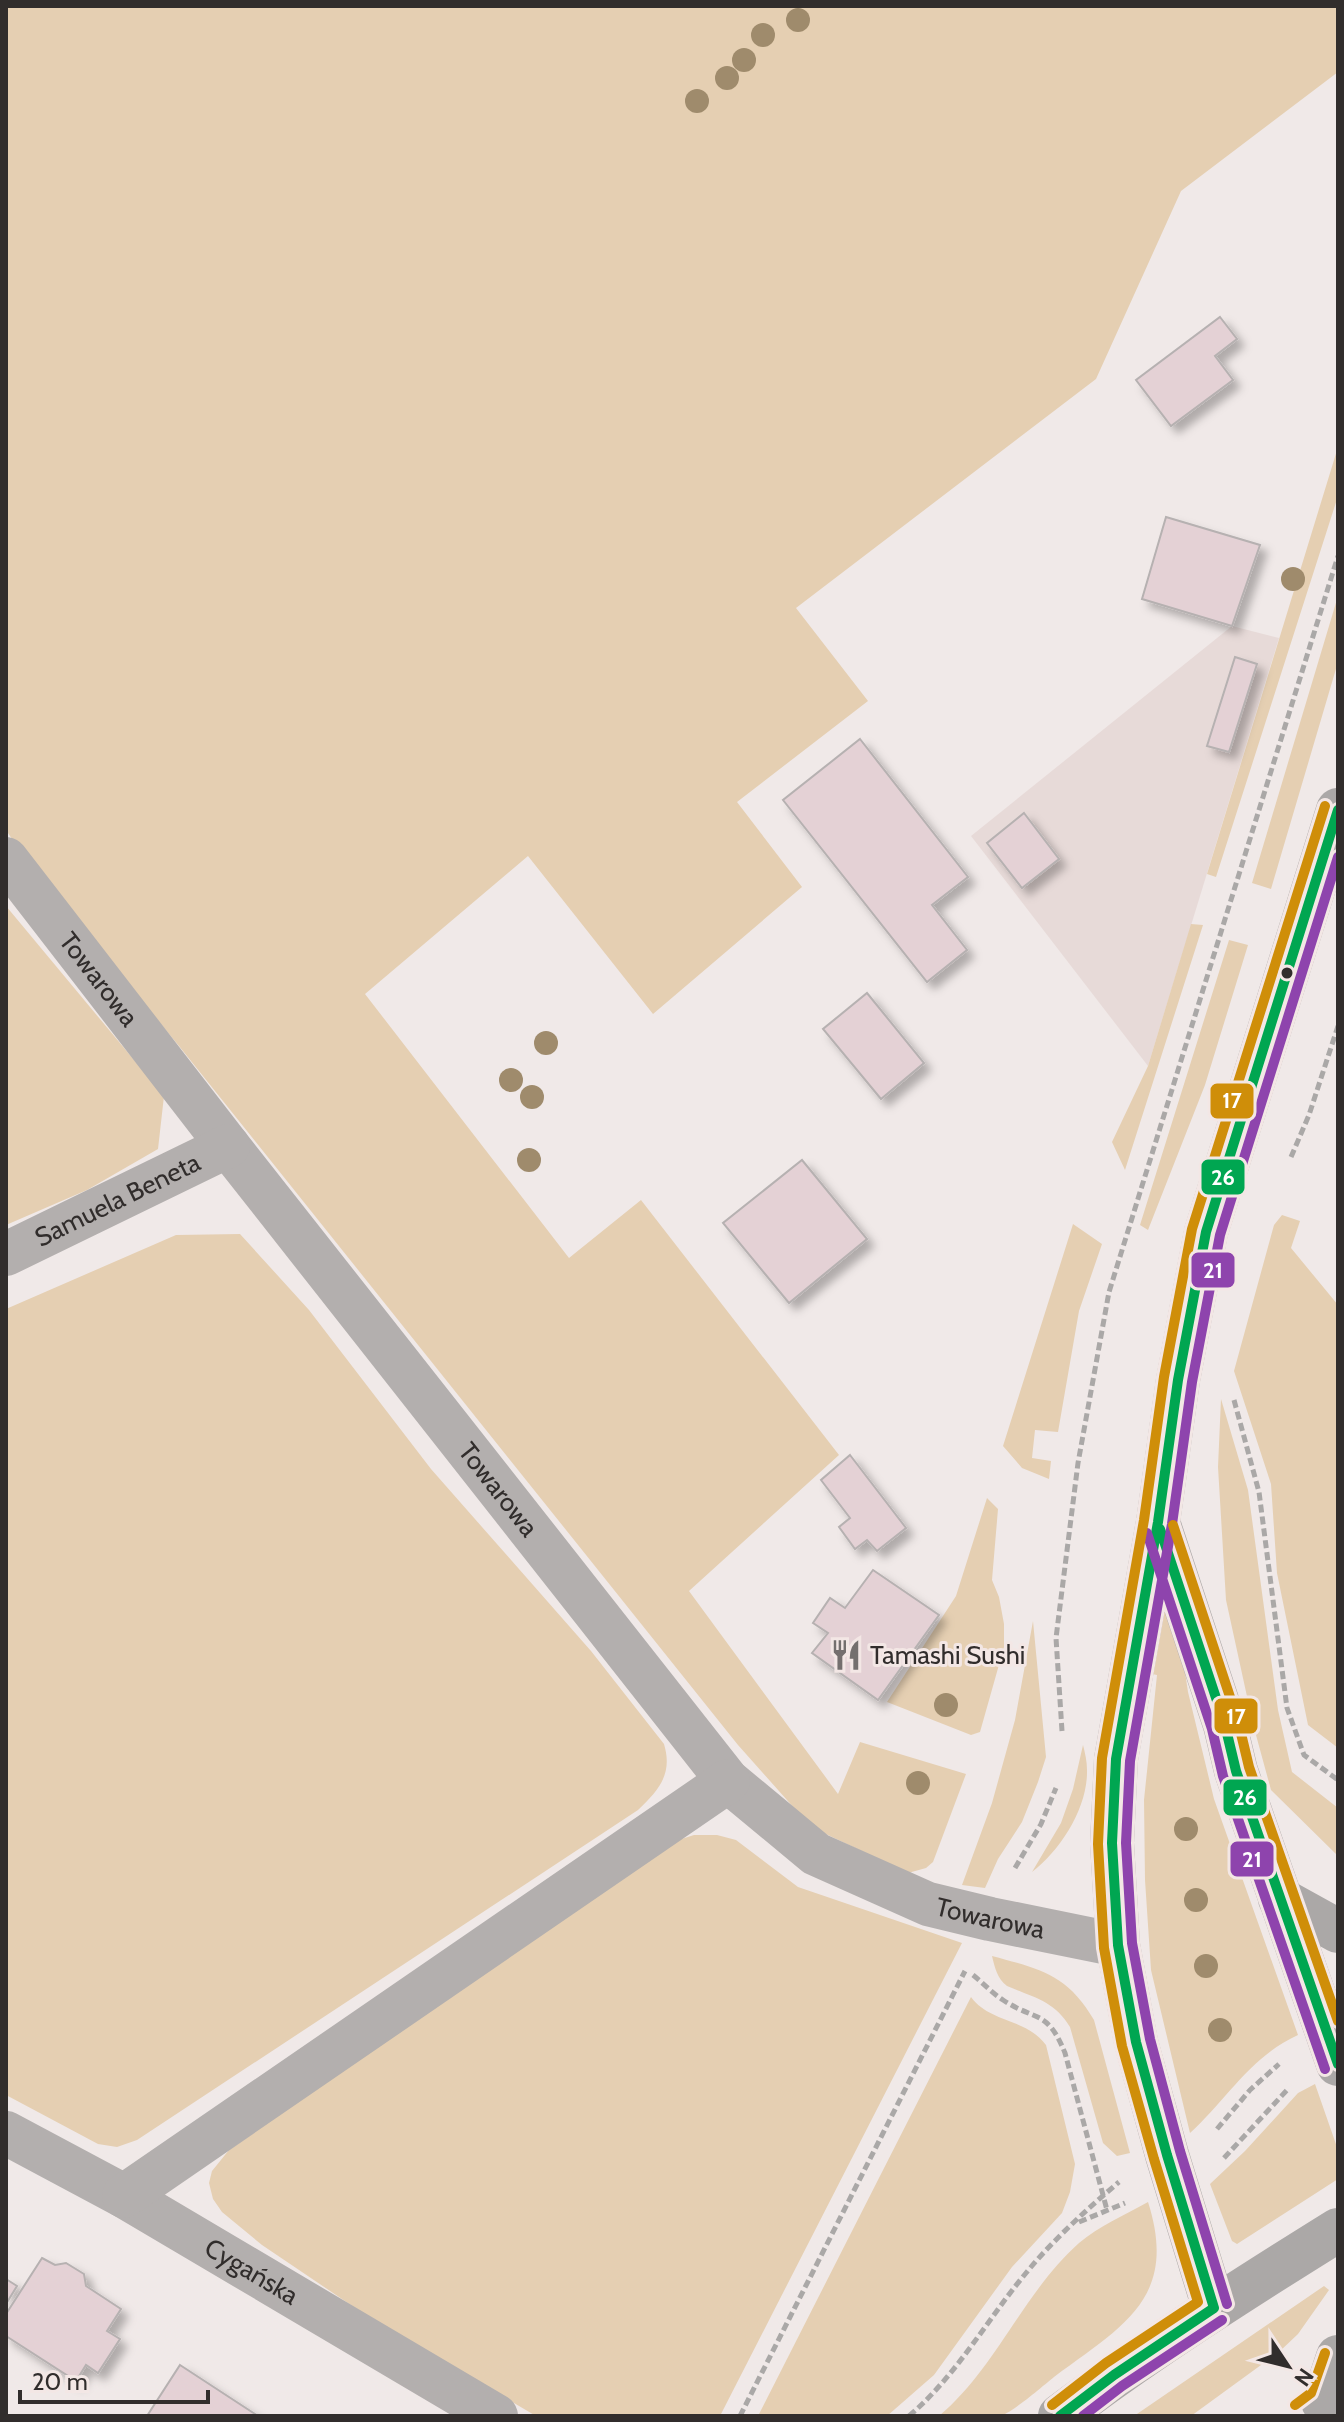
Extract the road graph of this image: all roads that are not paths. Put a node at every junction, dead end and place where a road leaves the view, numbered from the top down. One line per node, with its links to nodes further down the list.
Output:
1 (1338, 810): 5 (main road)
2 (6, 859): 3 (street, Towarowa)
3 (228, 1146): 4 (street, Samuela Beneta); 6 (street, Towarowa)
4 (6, 1254)
5 (1158, 1522): 7 (main road); 9 (main road)
6 (728, 1781): 9 (street, Towarowa); 12 (street)
7 (1280, 1899): 8 (main road); 10 (main road)
8 (1338, 1931)
9 (1118, 1945): 14 (main road)
10 (1338, 2064)
11 (6, 2133): 12 (street, Cygańska)
12 (124, 2196): 17 (street, Cygańska)
13 (1338, 2230): 14 (main road)
14 (1214, 2308): 18 (main road)
15 (1338, 2357): 16 (main road)
16 (1321, 2403)
17 (496, 2416)
18 (1060, 2416)

